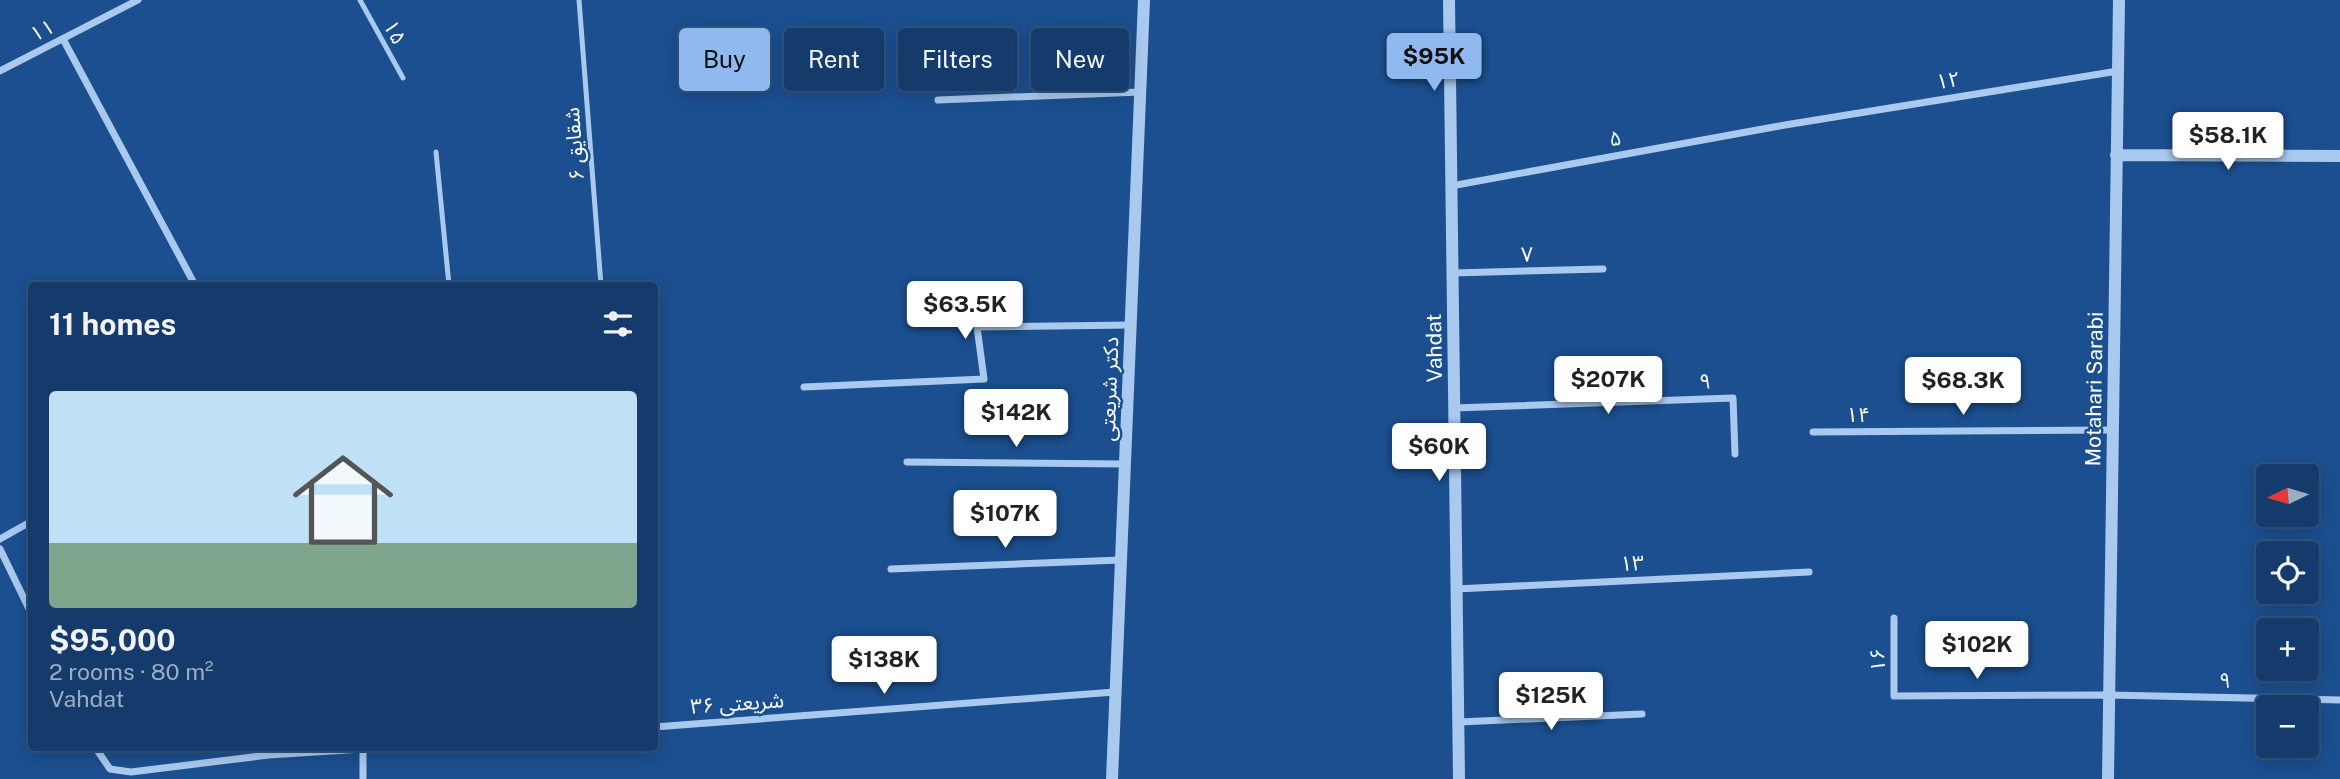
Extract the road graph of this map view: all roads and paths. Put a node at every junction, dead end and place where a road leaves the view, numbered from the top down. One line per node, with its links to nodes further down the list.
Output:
1 (138, 0): 7 (street, ۱۱)
2 (360, 0): 10 (lane, ۱۵)
3 (579, 0): 22 (lane, شقایق ۶)
4 (1144, 0): 11 (street, دکتر شریعتی)
5 (1449, 0): 17 (street, Vahdat)
6 (2119, 0): 9 (street, Motahari Sarabi)
7 (63, 39): 8 (street, ۱۱); 20 (street)
8 (0, 71)
9 (2118, 71): 13 (street, ۱۲); 15 (street, Motahari Sarabi)
10 (403, 78)
11 (1140, 92): 12 (street); 23 (street, دکتر شریعتی)
12 (938, 100)
13 (1785, 125): 17 (street, ۵)
14 (436, 152): 21 (lane)
15 (2116, 155): 16 (street); 26 (street, Motahari Sarabi)
16 (2340, 156)
17 (1451, 186): 19 (street, Vahdat)
18 (1603, 269): 19 (street, ۷)
19 (1452, 273): 25 (street, Vahdat)
20 (193, 282)
21 (449, 282)
22 (601, 282)
23 (1130, 325): 24 (street); 30 (street, دکتر شریعتی)
24 (804, 387)
25 (1454, 408): 28 (street, ۹); 37 (street, Vahdat)
26 (2113, 430): 27 (street, ۱۴); 41 (street, Motahari Sarabi)
27 (1813, 432)
28 (1735, 454)
29 (907, 462): 30 (street)
30 (1125, 464): 34 (street, دکتر شریعتی)
31 (28, 524): 32 (street)
32 (0, 539)
33 (0, 549): 38 (street)
34 (1121, 560): 35 (street); 40 (street, دکتر شریعتی)
35 (891, 569)
36 (1809, 572): 37 (street, ۱۳)
37 (1456, 589): 44 (street, Vahdat)
38 (28, 607)
39 (1894, 618): 41 (street, ۱۶)
40 (1115, 692): 45 (street, شریعتی ۳۶); 50 (street, دکتر شریعتی)
41 (2109, 695): 42 (street, ۹); 52 (street, Motahari Sarabi)
42 (2340, 700)
43 (1642, 714): 44 (street)
44 (1458, 722): 51 (street, Vahdat)
45 (658, 727)
46 (98, 751): 47 (street)
47 (268, 751)
48 (363, 751): 49 (street)
49 (363, 779)
50 (1112, 779)
51 (1459, 779)
52 (2108, 779)

